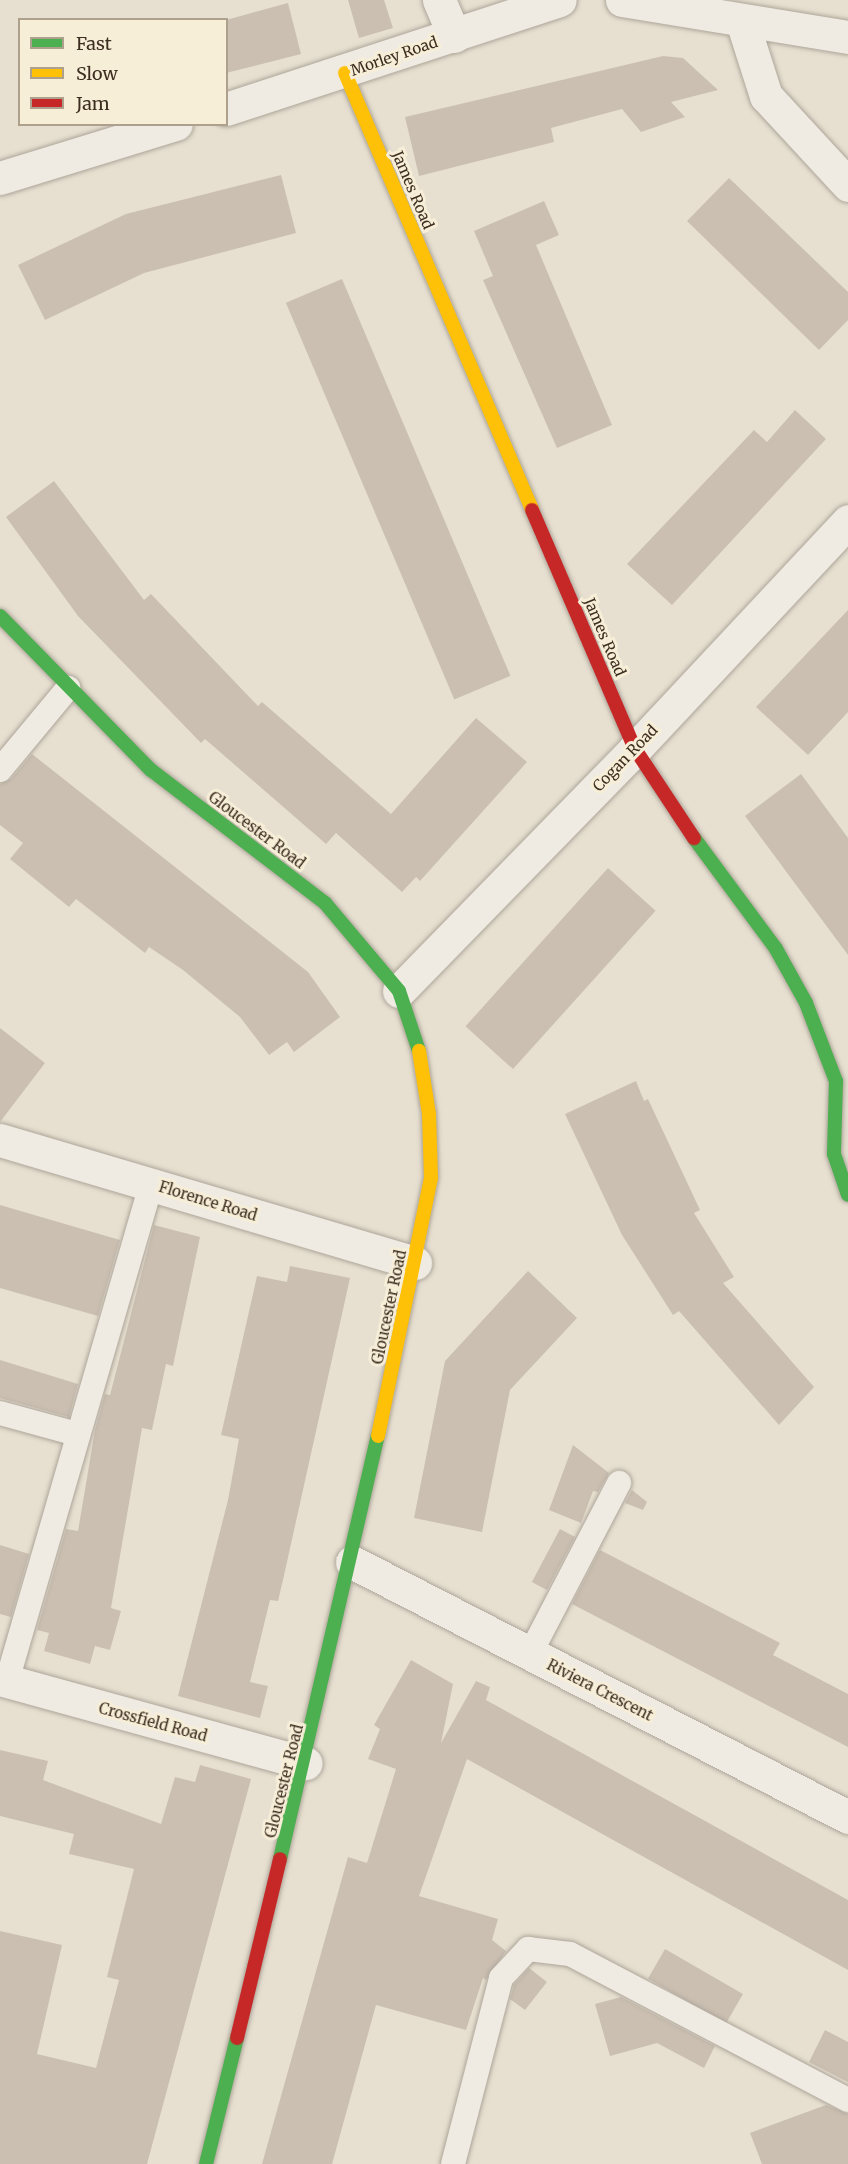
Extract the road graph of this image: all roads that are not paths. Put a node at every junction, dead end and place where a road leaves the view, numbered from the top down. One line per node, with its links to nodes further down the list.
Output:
1 (439, 0): 5 (street)
2 (560, 0): 5 (street, Morley Road)
3 (622, 0): 4 (street)
4 (742, 21): 6 (street); 11 (street)
5 (454, 36): 7 (street, Morley Road)
6 (848, 37)
7 (345, 73): 8 (street, Morley Road); 15 (street, James Road)
8 (228, 108)
9 (169, 126): 10 (street)
10 (0, 178)
11 (848, 185)
12 (848, 521): 15 (street, Cogan Road)
13 (0, 616): 14 (street, Gloucester Road)
14 (68, 688): 16 (lane); 17 (street, Gloucester Road)
15 (635, 749): 17 (street, Cogan Road); 18 (street, James Road)
16 (0, 770)
17 (399, 991): 22 (street, Gloucester Road)
18 (842, 1079): 21 (street, James Road)
19 (0, 1140): 20 (street, Florence Road)
20 (151, 1185): 22 (street, Florence Road); 24 (lane)
21 (848, 1195)
22 (415, 1263): 26 (street, Gloucester Road)
23 (0, 1413): 24 (lane)
24 (77, 1434): 28 (lane)
25 (619, 1483): 27 (lane)
26 (352, 1562): 27 (street, Riviera Crescent); 29 (street, Gloucester Road)
27 (530, 1654): 30 (street, Riviera Crescent)
28 (4, 1680): 29 (street, Crossfield Road)
29 (306, 1763): 32 (street, Gloucester Road)
30 (848, 1817)
31 (848, 2100): 33 (lane)
32 (206, 2164)
33 (453, 2164)

